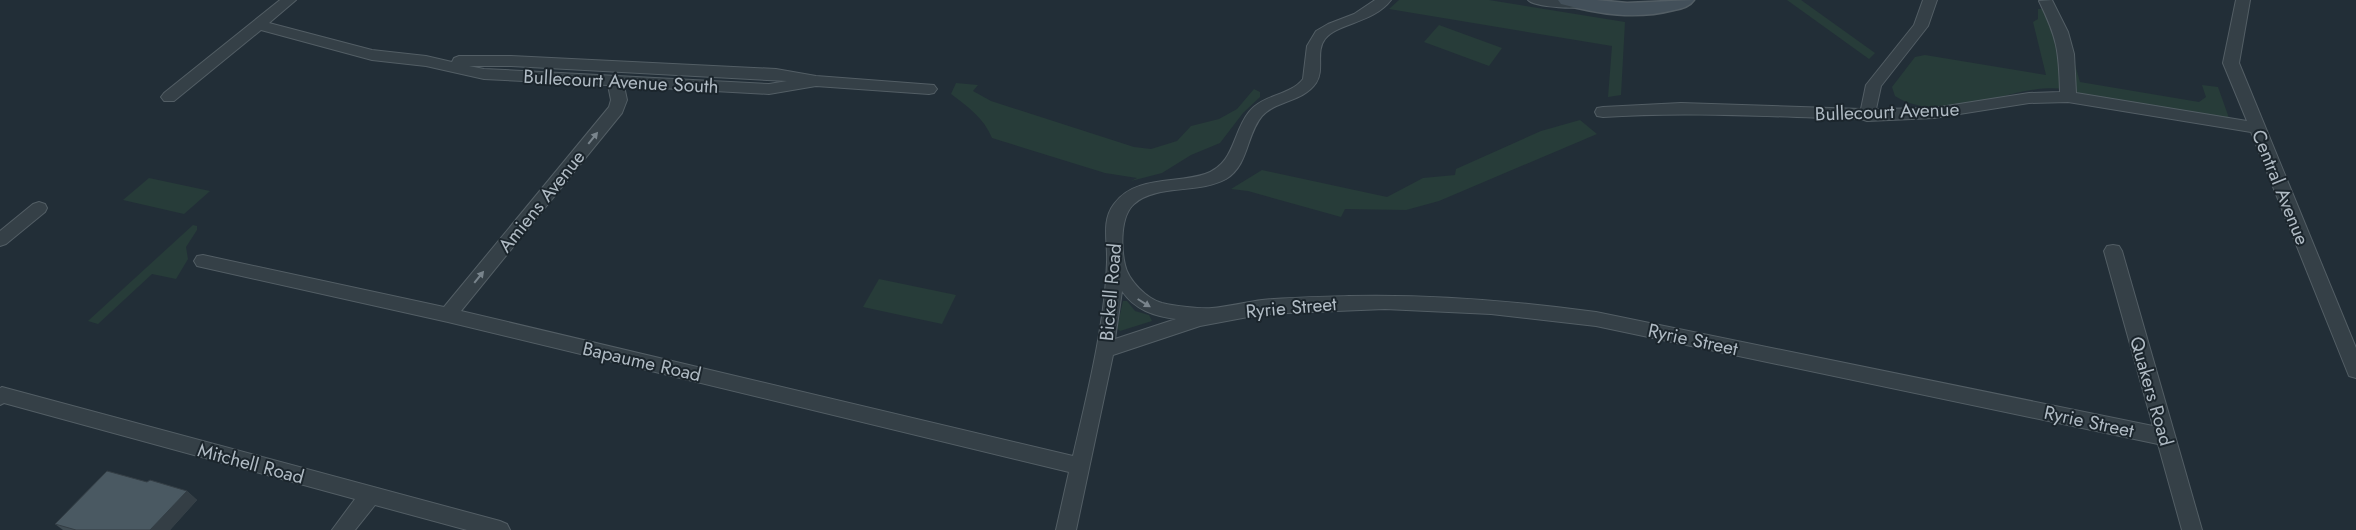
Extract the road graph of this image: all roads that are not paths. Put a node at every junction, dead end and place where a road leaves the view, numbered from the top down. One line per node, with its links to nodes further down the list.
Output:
1 (289, 0): 9 (street)
2 (1384, 0): 23 (street, Bickell Road)
3 (1535, 0): 8 (street)
4 (1684, 0): 8 (street)
5 (1930, 0): 17 (street)
6 (2243, 0): 18 (street, Central Avenue)
7 (2046, 1): 15 (street)
8 (1575, 2)
9 (258, 25): 10 (street, Bullecourt Avenue South); 14 (street)
10 (426, 61): 11 (street, Bullecourt Avenue South); 12 (street, Bullecourt Avenue South)
11 (614, 81): 12 (street, Bullecourt Avenue South); 24 (street, Amiens Avenue, one-way to 11)
12 (816, 81): 13 (street, Bullecourt Avenue South)
13 (929, 89)
14 (169, 97)
15 (2068, 97): 17 (street, Bullecourt Avenue); 18 (street, Bullecourt Avenue)
16 (1603, 112): 17 (street, Bullecourt Avenue)
17 (1867, 116)
18 (2257, 128): 27 (street, Central Avenue)
19 (39, 208): 20 (street)
20 (0, 240)
21 (2113, 252): 29 (street, Quakers Road)
22 (203, 261): 24 (street, Bapaume Road)
23 (1116, 265): 25 (street, Ryrie Street, one-way to 25); 26 (street, Bickell Road)
24 (448, 315): 30 (street, Bapaume Road)
25 (1213, 315): 26 (street, Ryrie Street); 29 (street, Ryrie Street)
26 (1105, 350): 30 (street, Bickell Road)
27 (2356, 371)
28 (1, 396): 31 (street, Mitchell Road)
29 (2166, 437): 35 (street, Quakers Road)
30 (1080, 466): 34 (street, Bickell Road)
31 (370, 496): 32 (street); 33 (street, Mitchell Road)
32 (342, 530)
33 (500, 530)
34 (1066, 530)
35 (2192, 530)

